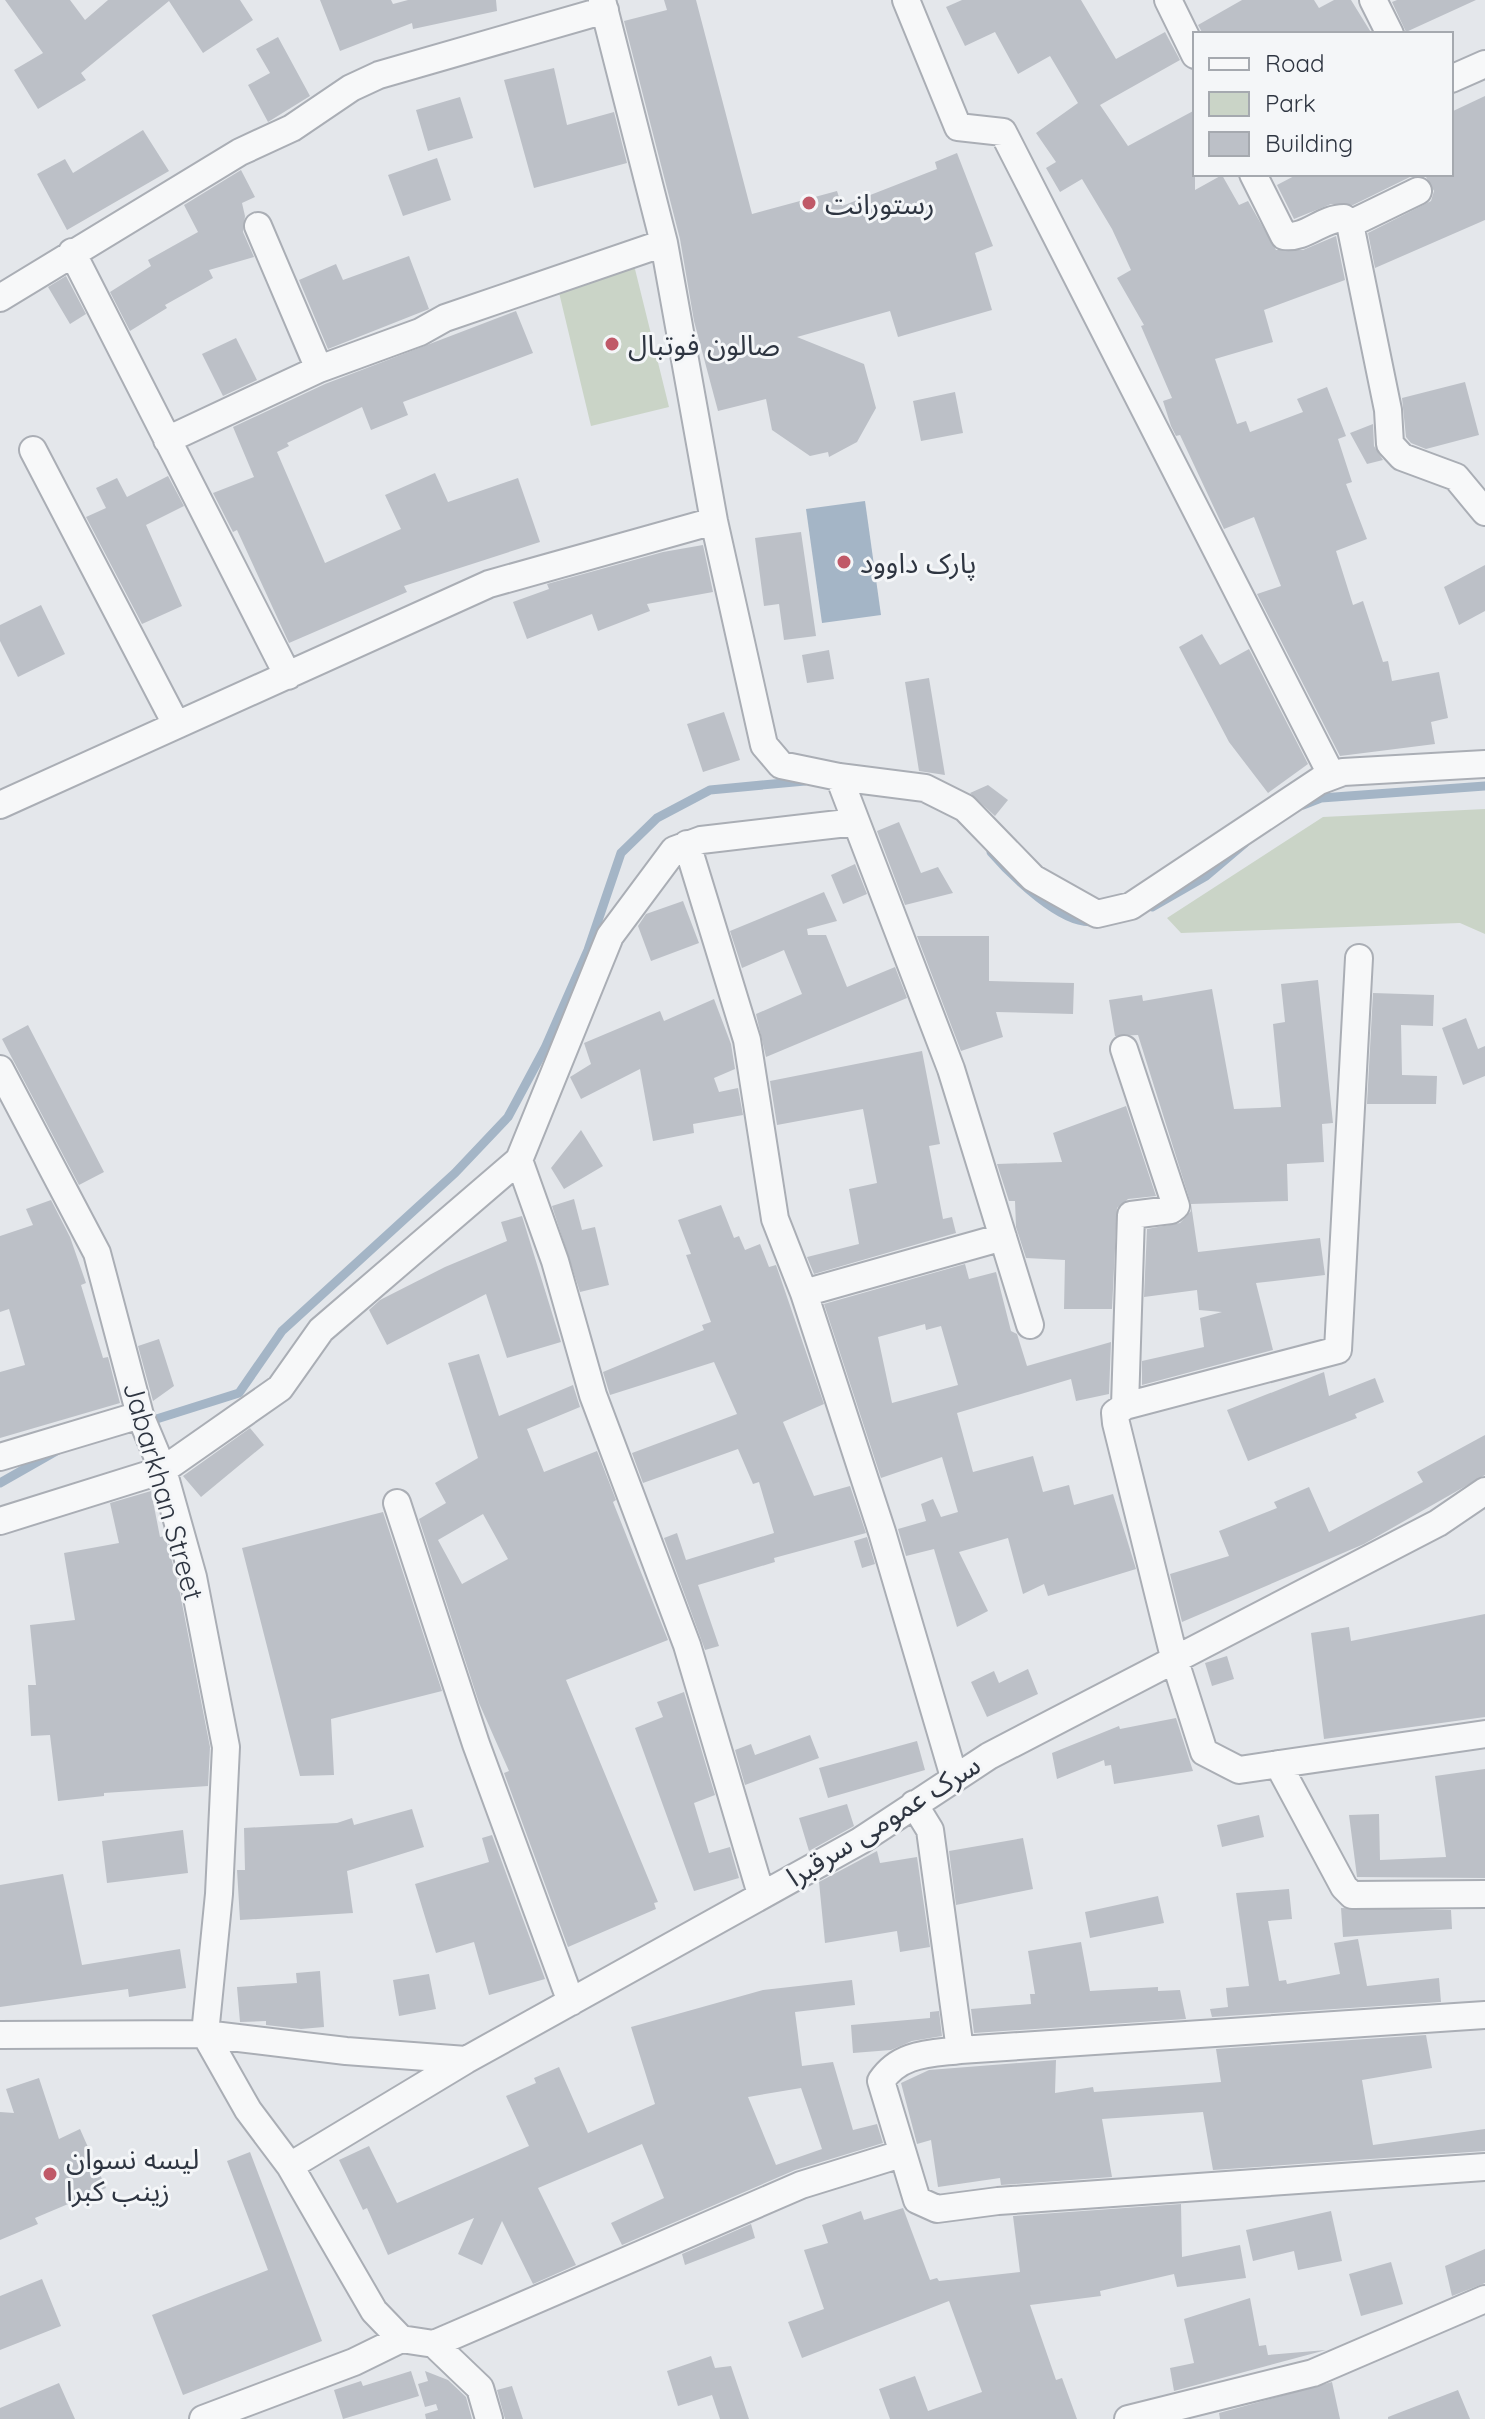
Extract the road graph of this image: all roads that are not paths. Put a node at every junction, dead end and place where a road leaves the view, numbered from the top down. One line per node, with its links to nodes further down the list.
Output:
1 (906, 0): 24 (street)
2 (1168, 0): 6 (street)
3 (1373, 0): 5 (street)
4 (604, 5): 13 (street); 14 (street)
5 (1389, 32)
6 (1193, 51)
7 (1485, 64): 8 (street)
8 (1453, 78)
9 (1254, 176): 11 (street)
10 (1418, 191): 11 (street)
11 (1350, 224): 19 (street)
12 (258, 226): 16 (street)
13 (664, 243): 16 (street); 20 (street)
14 (72, 252): 15 (street); 17 (street)
15 (0, 298)
16 (319, 369): 17 (street)
17 (167, 440): 21 (street)
18 (33, 450): 22 (street)
19 (1485, 512)
20 (714, 521): 21 (street); 25 (street)
21 (288, 676): 22 (street)
22 (176, 724): 26 (street)
23 (1485, 764): 24 (street)
24 (1332, 776): 25 (street)
25 (839, 777): 27 (street)
26 (0, 805)
27 (856, 822): 28 (street); 33 (street)
28 (687, 844): 32 (street); 34 (street)
29 (1359, 958): 36 (street)
30 (1124, 1049): 36 (street)
31 (0, 1069): 37 (street, Jabarkhan Street)
32 (519, 1160): 39 (street); 48 (street)
33 (1003, 1237): 34 (street); 35 (street)
34 (804, 1293): 46 (street)
35 (1030, 1325)
36 (1125, 1406): 43 (street)
37 (140, 1415): 38 (street); 39 (street, Jabarkhan Street)
38 (0, 1457)
39 (163, 1470): 42 (street); 52 (street, Jabarkhan Street)
40 (1485, 1491): 43 (street, سرک عمومی سرقبرا)
41 (397, 1503): 50 (street)
42 (0, 1521)
43 (1175, 1661): 45 (street); 46 (street, سرک عمومی سرقبرا)
44 (1485, 1734): 45 (street)
45 (1278, 1764): 49 (street)
46 (954, 1777): 47 (street, سرک عمومی سرقبرا)
47 (914, 1804): 48 (street, سرک عمومی سرقبرا); 54 (street)
48 (761, 1894): 50 (street, سرک عمومی سرقبرا)
49 (1485, 1894)
50 (571, 2002): 55 (street, سرک عمومی سرقبرا)
51 (1485, 2015): 54 (street)
52 (205, 2034): 53 (street); 55 (street); 57 (street)
53 (0, 2035)
54 (960, 2050): 56 (street)
55 (466, 2060): 57 (street, سرک عمومی سرقبرا)
56 (901, 2154): 58 (street); 61 (street)
57 (290, 2166): 60 (street)
58 (1485, 2167)
59 (1485, 2299): 64 (street)
60 (401, 2339): 61 (street); 62 (street)
61 (434, 2344): 63 (street)
62 (203, 2419)
63 (489, 2419)
64 (1128, 2419)

